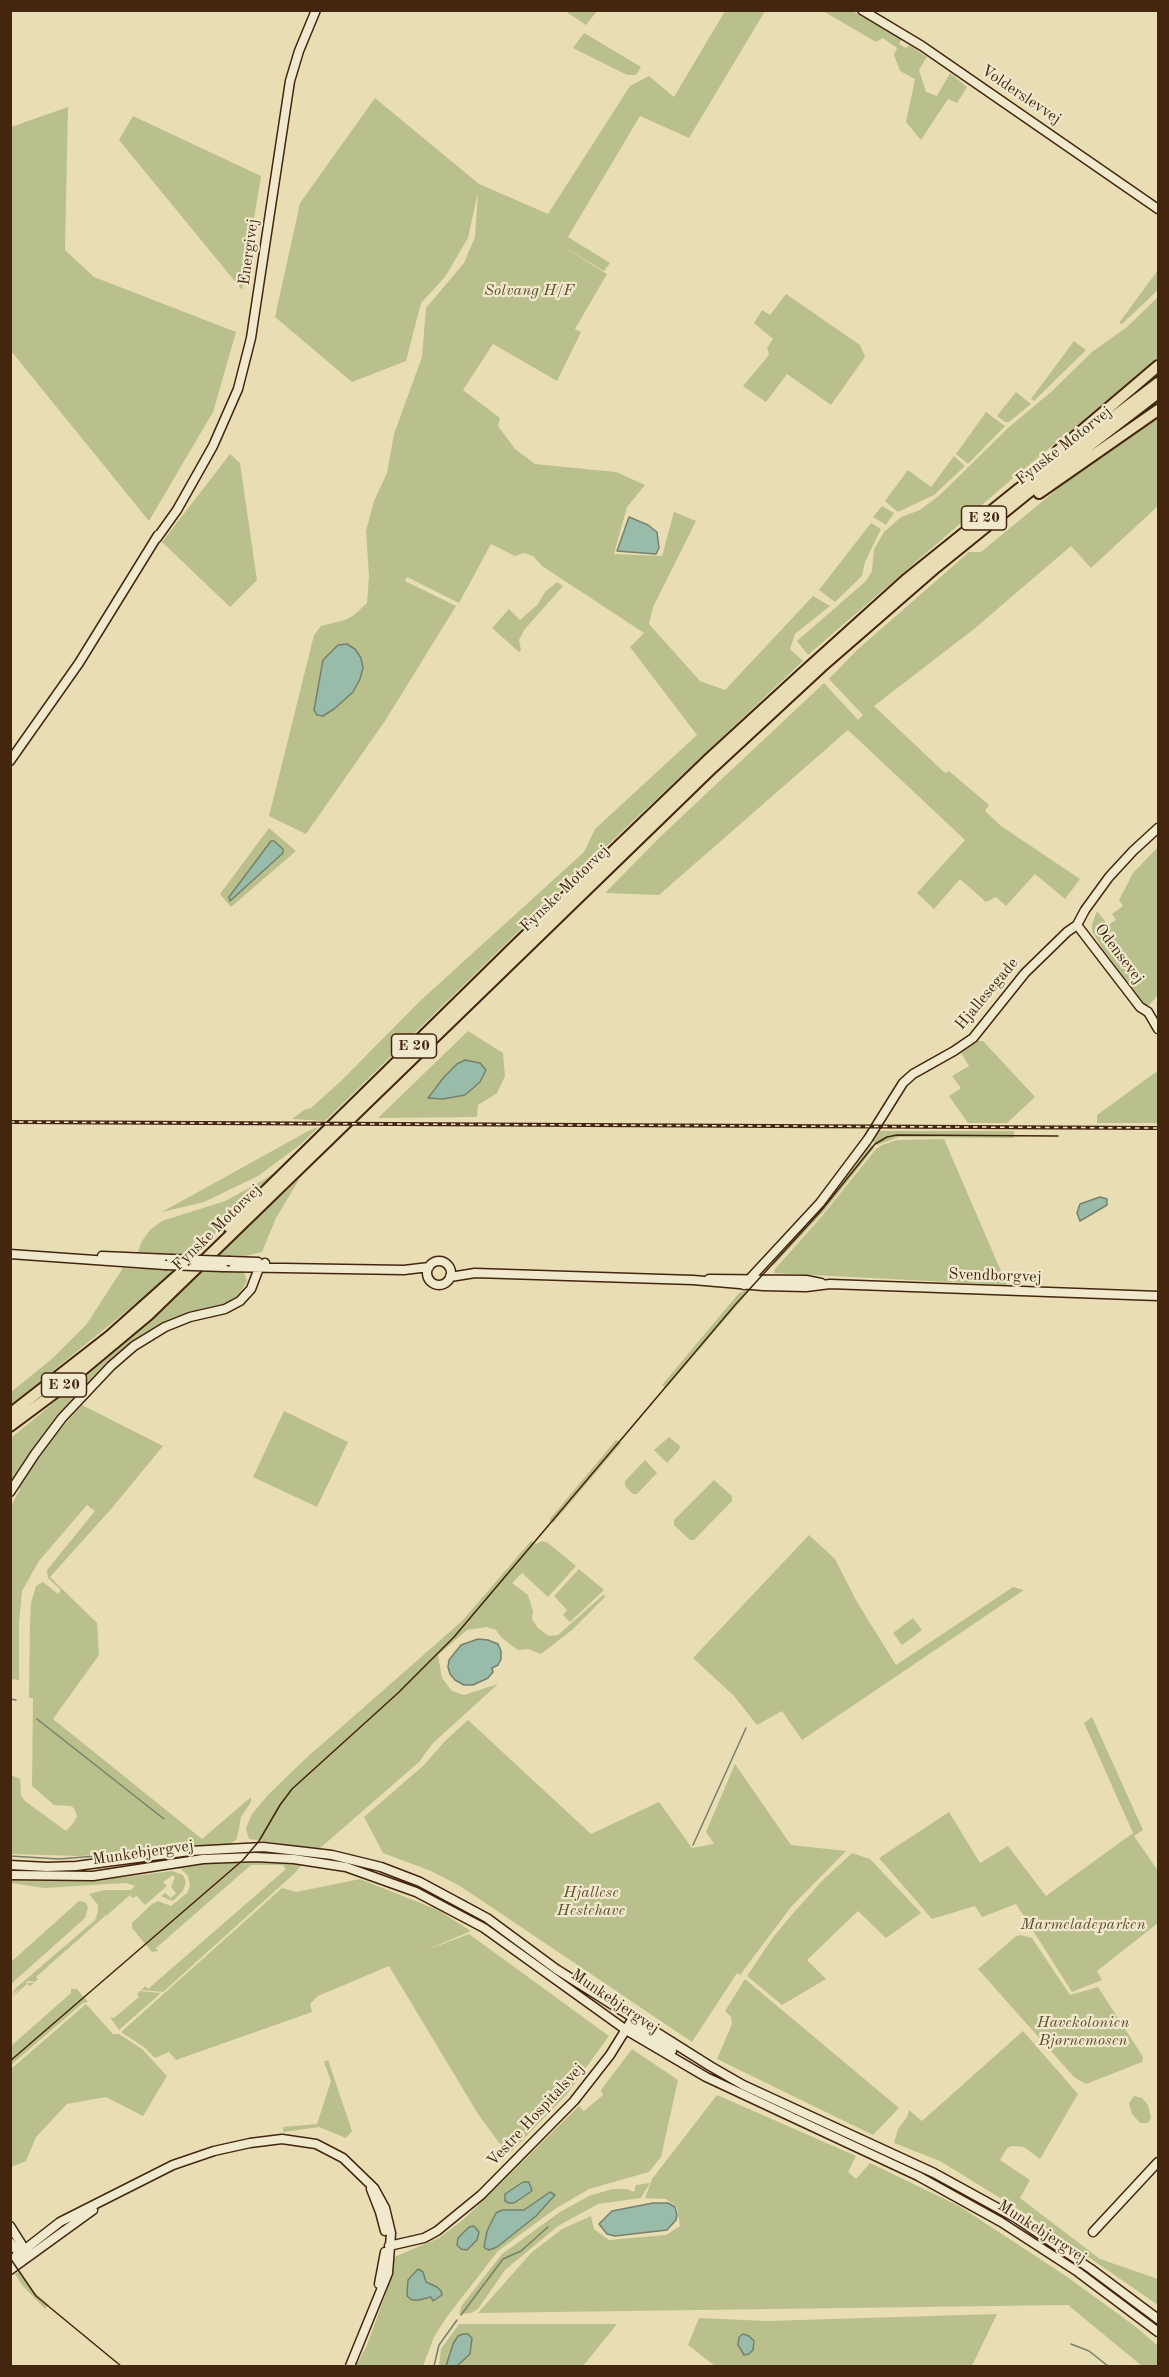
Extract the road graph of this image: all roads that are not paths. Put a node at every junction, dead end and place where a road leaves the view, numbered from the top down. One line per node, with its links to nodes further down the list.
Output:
1 (316, 10): 10 (street, Energivej)
2 (862, 10): 3 (street, Volderslevvej)
3 (1158, 209)
4 (1158, 366): 9 (highway)
5 (1158, 383): 9 (highway, Fynske Motorvej / E 20)
6 (1158, 393): 8 (highway, Fynske Motorvej / E 20)
7 (1158, 410): 8 (highway, E 20)
8 (936, 567): 28 (highway, Fynske Motorvej / E 20)
9 (906, 580): 28 (highway, Fynske Motorvej / E 20)
10 (10, 760)
11 (1158, 828): 12 (street, Hjallesegade)
12 (1077, 925): 13 (street, Odensevej); 24 (street, Hjallesegade)
13 (1158, 1029)
14 (10, 1254): 15 (street)
15 (51, 1258): 16 (street); 17 (street, bridge)
16 (10, 1260)
17 (227, 1264): 18 (street); 19 (street)
18 (264, 1266): 19 (street); 21 (street); 26 (street); 27 (street)
19 (244, 1267): 26 (street)
20 (429, 1267): 21 (street); 22 (street); 23 (street)
21 (404, 1270): 23 (street)
22 (450, 1273): 23 (street); 24 (street, Svendborgvej)
23 (428, 1276)
24 (747, 1282): 25 (street, Svendborgvej)
25 (1158, 1296)
26 (230, 1307): 27 (street)
27 (180, 1321): 29 (street)
28 (13, 1422)
29 (10, 1492)
30 (10, 1864): 31 (street, Munkebjergvej)
31 (46, 1867): 32 (street); 34 (street, Munkebjergvej)
32 (10, 1869)
33 (10, 1875): 35 (street, Munkebjergvej)
34 (633, 2018): 35 (street, Vestre Hospitalsvej); 36 (street, Munkebjergvej)
35 (626, 2030): 36 (street); 41 (street, Vestre Hospitalsvej); 49 (street, Munkebjergvej)
36 (762, 2093): 48 (street, Munkebjergvej)
37 (1158, 2162): 43 (street)
38 (368, 2183): 39 (street); 40 (street); 46 (street)
39 (105, 2200): 47 (street); 47 (street)
40 (387, 2213): 41 (street); 46 (street)
41 (449, 2223): 46 (street, Vestre Hospitalsvej)
42 (10, 2226): 47 (street)
43 (1092, 2232)
44 (10, 2234): 47 (street)
45 (10, 2242): 47 (street)
46 (390, 2247): 50 (street)
47 (19, 2257)
48 (1158, 2319)
49 (1158, 2332)
50 (350, 2367)

